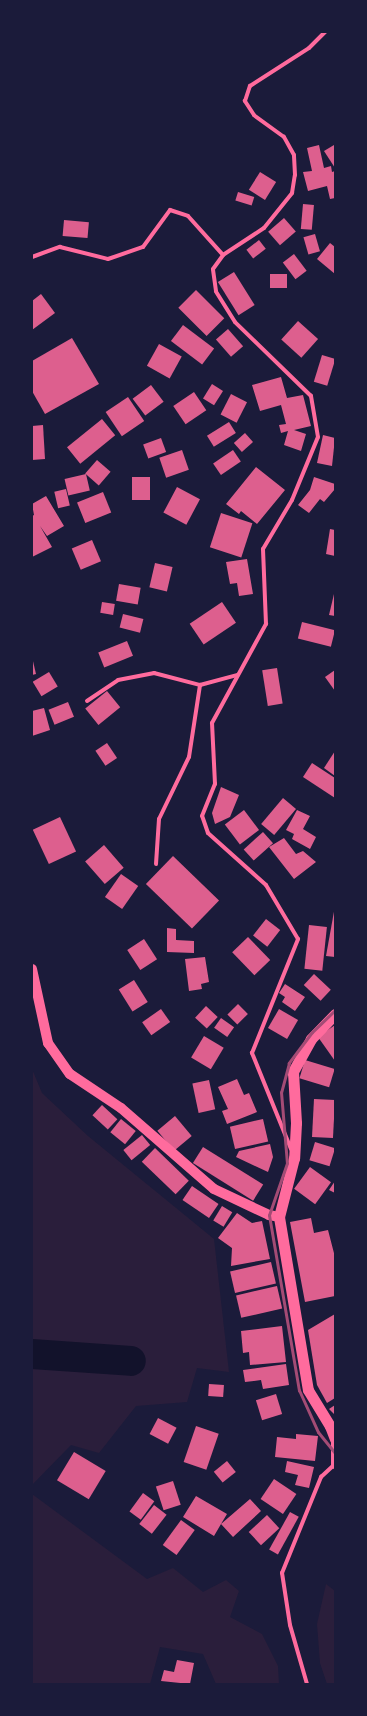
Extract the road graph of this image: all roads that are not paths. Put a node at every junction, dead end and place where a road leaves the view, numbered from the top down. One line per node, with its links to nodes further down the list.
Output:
1 (325, 32): 2 (street)
2 (223, 255): 3 (street); 4 (street)
3 (32, 257)
4 (238, 675): 5 (street); 10 (street)
5 (200, 685): 6 (street); 7 (street)
6 (87, 701)
7 (156, 864)
8 (32, 969): 11 (main road)
9 (335, 1014): 10 (highway)
10 (294, 1158): 11 (highway)
11 (278, 1217): 12 (highway)
12 (335, 1440): 13 (main road)
13 (335, 1465): 14 (street)
14 (307, 1684)

